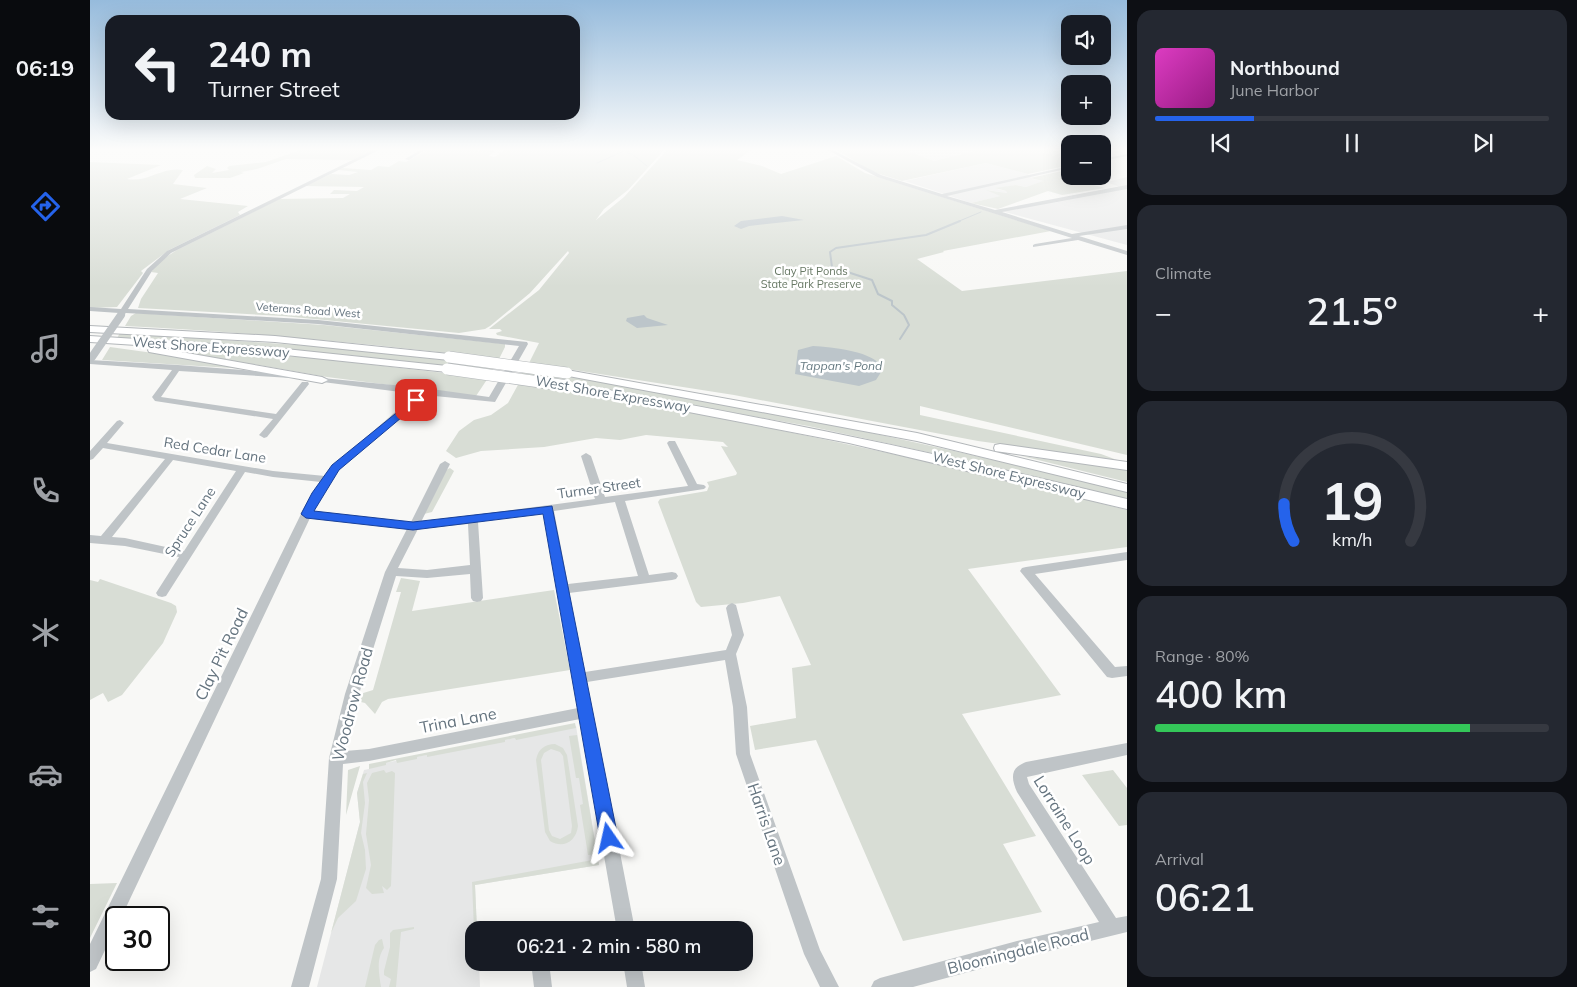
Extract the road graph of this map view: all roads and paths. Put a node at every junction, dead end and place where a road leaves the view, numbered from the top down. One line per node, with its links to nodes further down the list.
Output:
1 (285, 195): 13 (street)
2 (939, 195): 5 (street)
3 (946, 195): 5 (street)
4 (1084, 195): 6 (street)
5 (942, 196): 6 (street)
6 (995, 212): 8 (street)
7 (1127, 227): 8 (street)
8 (1070, 235): 9 (street)
9 (1080, 238): 10 (street); 11 (street)
10 (1035, 246)
11 (1127, 253)
12 (90, 309): 13 (street, Veterans Road West)
13 (122, 313): 16 (street, bridge); 21 (street, Veterans Road West)
14 (90, 327): 18 (highway, West Shore Expressway, bridge)
15 (90, 341): 18 (highway, West Shore Expressway, bridge); 19 (highway)
16 (91, 360): 17 (street)
17 (178, 367): 19 (street); 22 (street)
18 (568, 379): 25 (highway, West Shore Expressway); 38 (highway, West Shore Expressway)
19 (322, 380): 21 (street)
20 (305, 384): 22 (street)
21 (424, 391): 34 (street, Clay Pit Road)
22 (279, 416): 24 (street)
23 (120, 423): 27 (street)
24 (264, 435)
25 (917, 437): 32 (highway); 35 (highway, West Shore Expressway)
26 (672, 443): 36 (street, Turner Street)
27 (101, 445): 29 (street); 30 (street, Red Cedar Lane)
28 (586, 456): 37 (street)
29 (90, 457)
30 (171, 457): 33 (street, Red Cedar Lane); 44 (street)
31 (446, 464): 42 (street, Woodrow Road)
32 (1127, 466)
33 (242, 469): 34 (street, Red Cedar Lane); 45 (street, Spruce Lane)
34 (326, 479): 40 (street, Clay Pit Road)
35 (1127, 488)
36 (620, 499): 37 (street, Turner Street); 50 (street)
37 (601, 502): 39 (street, Turner Street)
38 (1127, 504)
39 (548, 509): 41 (street, Turner Street); 51 (street)
40 (306, 514): 42 (street, Turner Street); 63 (street, Clay Pit Road)
41 (473, 519): 42 (street, Turner Street); 47 (street)
42 (413, 526): 48 (street, Woodrow Road)
43 (90, 539): 44 (street)
44 (105, 539): 45 (street)
45 (186, 555): 52 (street, Spruce Lane)
46 (1127, 556): 56 (street)
47 (475, 569): 48 (street); 53 (street)
48 (391, 572): 60 (street, Woodrow Road)
49 (672, 576): 50 (street)
50 (645, 579): 51 (street)
51 (563, 590): 57 (street)
52 (162, 593)
53 (477, 598)
54 (732, 608): 55 (street, Harris Lane)
55 (730, 654): 57 (street); 69 (street, Harris Lane)
56 (1127, 671)
57 (580, 678): 58 (street)
58 (586, 712): 60 (street, Trina Lane); 61 (street)
59 (1127, 750): 62 (street, Lorraine Loop)
60 (336, 758): 66 (street, Woodrow Road)
61 (624, 921)
62 (1120, 926): 70 (street, Bloomingdale Road)
63 (90, 963)
64 (541, 971): 67 (street)
65 (633, 971): 68 (street)
66 (300, 987)
67 (543, 987)
68 (636, 987)
69 (830, 987)
70 (880, 987)

